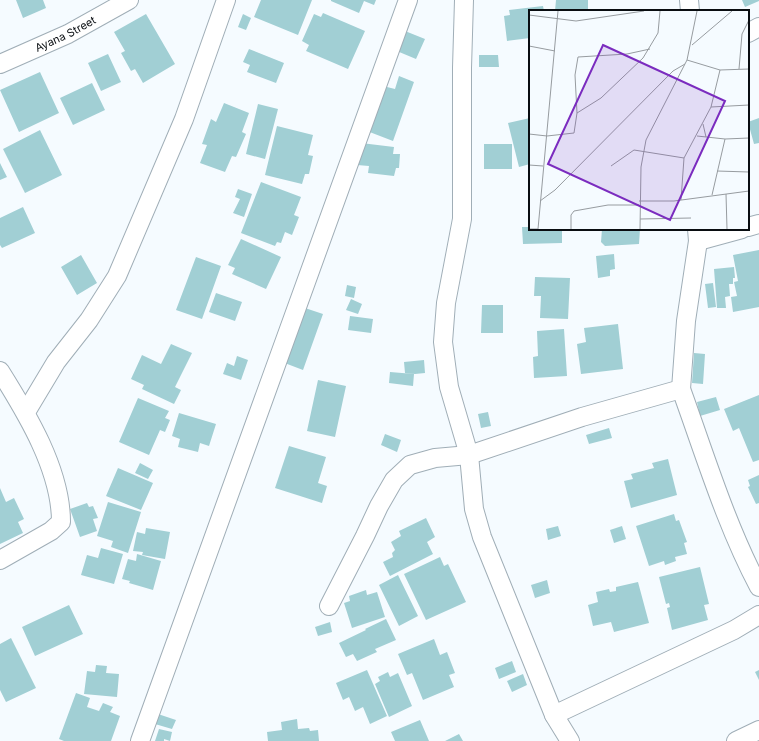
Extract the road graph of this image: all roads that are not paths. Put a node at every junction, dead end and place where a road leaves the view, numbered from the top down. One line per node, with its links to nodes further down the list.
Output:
1 (129, 0): 9 (street, Ayana Street)
2 (226, 0): 16 (street)
3 (408, 0): 25 (street)
4 (464, 0): 17 (street)
5 (688, 0): 6 (street)
6 (690, 10)
7 (759, 27): 8 (street)
8 (749, 33)
9 (0, 64)
10 (759, 224): 11 (street)
11 (749, 227)
12 (734, 230): 13 (street)
13 (697, 235): 15 (street)
14 (0, 371): 16 (street)
15 (681, 389): 17 (street); 19 (street)
16 (26, 412): 18 (street)
17 (469, 455): 20 (street); 22 (street)
18 (0, 560)
19 (759, 587)
20 (329, 606)
21 (759, 615): 22 (street)
22 (554, 715): 24 (street)
23 (759, 730): 26 (street)
24 (563, 739)
25 (140, 741)
26 (736, 741)

